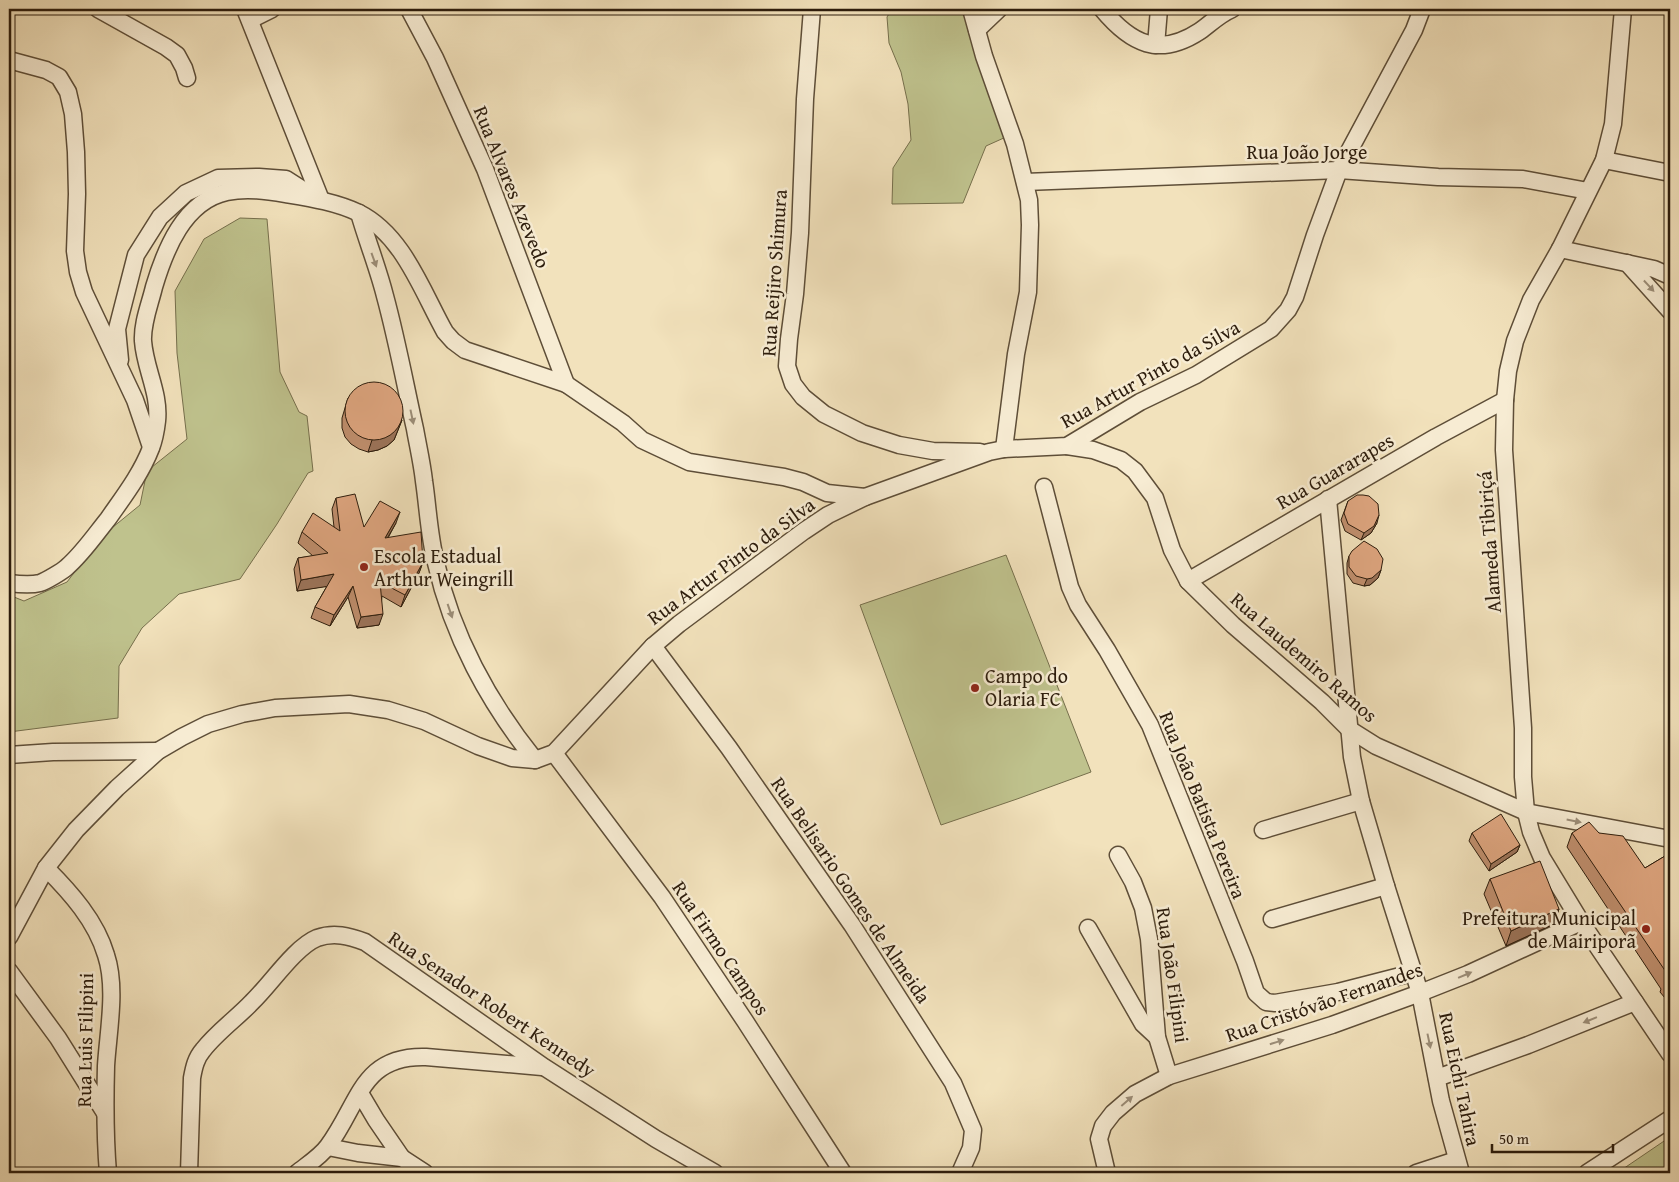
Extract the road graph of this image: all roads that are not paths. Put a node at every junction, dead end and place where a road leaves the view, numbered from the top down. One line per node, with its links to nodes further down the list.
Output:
1 (98, 9): 16 (street)
2 (272, 9): 12 (street)
3 (409, 9): 29 (street, Rua Alvares Azevedo)
4 (812, 9): 33 (street, Rua Reijiro Shimura)
5 (971, 9): 13 (street)
6 (999, 9): 13 (street)
7 (1102, 9): 14 (street)
8 (1159, 9): 14 (street)
9 (1232, 9): 14 (street)
10 (1623, 9): 17 (street, Alameda Tibiriçá)
11 (1420, 11): 18 (street, Rua Artur Pinto da Silva)
12 (248, 14): 22 (street)
13 (977, 30): 20 (street)
14 (1156, 45)
15 (9, 60): 28 (street)
16 (187, 78)
17 (1604, 160): 19 (street); 21 (street, Alameda Tibiriçá)
18 (1339, 170): 20 (street, Rua João Jorge); 21 (street, Rua João Jorge); 31 (street, Rua Artur Pinto da Silva)
19 (1670, 173)
20 (1025, 182): 33 (street)
21 (1588, 191): 24 (street, Alameda Tibiriçá)
22 (319, 200): 23 (street); 28 (street); 32 (street)
23 (360, 213): 29 (street); 44 (street, one-way to 44)
24 (1560, 249): 25 (street); 30 (street, Alameda Tibiriçá)
25 (1627, 263): 26 (street); 27 (street, one-way to 27)
26 (1670, 276)
27 (1670, 311)
28 (122, 372): 32 (street)
29 (566, 384): 35 (street)
30 (1505, 400): 36 (street, Rua Guararapes); 46 (street, Alameda Tibiriçá)
31 (1068, 446): 33 (street, Rua Artur Pinto da Silva); 37 (street, Rua Laudemiro Ramos)
32 (151, 447): 38 (street)
33 (997, 450): 35 (street, Rua Artur Pinto da Silva)
34 (1044, 487): 57 (street, Rua João Batista Pereira)
35 (866, 497): 39 (street, Rua Artur Pinto da Silva)
36 (1328, 499): 37 (street, Rua Guararapes); 40 (street, Rua Eichi Tahira)
37 (1188, 581): 40 (street, Rua Laudemiro Ramos)
38 (9, 583)
39 (652, 646): 42 (street, Rua Artur Pinto da Silva); 77 (street, Rua Belisario Gomes de Almeida)
40 (1349, 728): 45 (street, Rua Eichi Tahira); 46 (street, Rua Laudemiro Ramos)
41 (158, 752): 43 (street); 44 (street); 50 (street)
42 (554, 752): 44 (street); 76 (street, Rua Firmo Campos)
43 (9, 755)
44 (535, 760)
45 (1361, 801): 47 (street); 51 (street, Rua Eichi Tahira)
46 (1526, 812): 48 (street, Rua Laudemiro Ramos, one-way to 48); 53 (street, Alameda Tibiriçá)
47 (1263, 830)
48 (1670, 839)
49 (1118, 855): 60 (street, Rua João Filipini)
50 (46, 868): 55 (street); 66 (street, Rua Luis Filipini)
51 (1386, 886): 52 (street); 57 (street, Rua Eichi Tahira)
52 (1272, 919)
53 (1581, 922): 58 (street, Rua Cristóvão Fernandes, one-way to 53); 59 (street, Alameda Tibiriçá)
54 (1088, 928): 60 (street)
55 (9, 937)
56 (9, 970): 66 (street)
57 (1412, 973): 58 (street, Rua Eichi Tahira)
58 (1420, 993): 63 (street, Rua Cristóvão Fernandes, one-way to 58); 64 (street, Rua Eichi Tahira, one-way to 64)
59 (1635, 1002): 61 (street, Alameda Tibiriçá); 64 (street, one-way to 64)
60 (1158, 1037): 63 (street, Rua João Filipini)
61 (1670, 1054)
62 (544, 1067): 65 (street); 72 (street, Rua Senador Robert Kennedy); 75 (street, Rua Senador Robert Kennedy)
63 (1169, 1076): 78 (street, Rua Cristóvão Fernandes, one-way to 63)
64 (1437, 1078): 70 (street, Rua Eichi Tahira)
65 (360, 1093): 68 (street); 69 (street)
66 (105, 1113): 71 (street, Rua Luis Filipini)
67 (1670, 1119): 80 (street)
68 (328, 1147): 69 (street); 73 (street)
69 (402, 1158): 74 (street)
70 (1458, 1167): 79 (street)
71 (108, 1173)
72 (190, 1173)
73 (296, 1173)
74 (425, 1173)
75 (715, 1173)
76 (843, 1173)
77 (960, 1173)
78 (1108, 1173)
79 (1416, 1173)
80 (1586, 1173)

